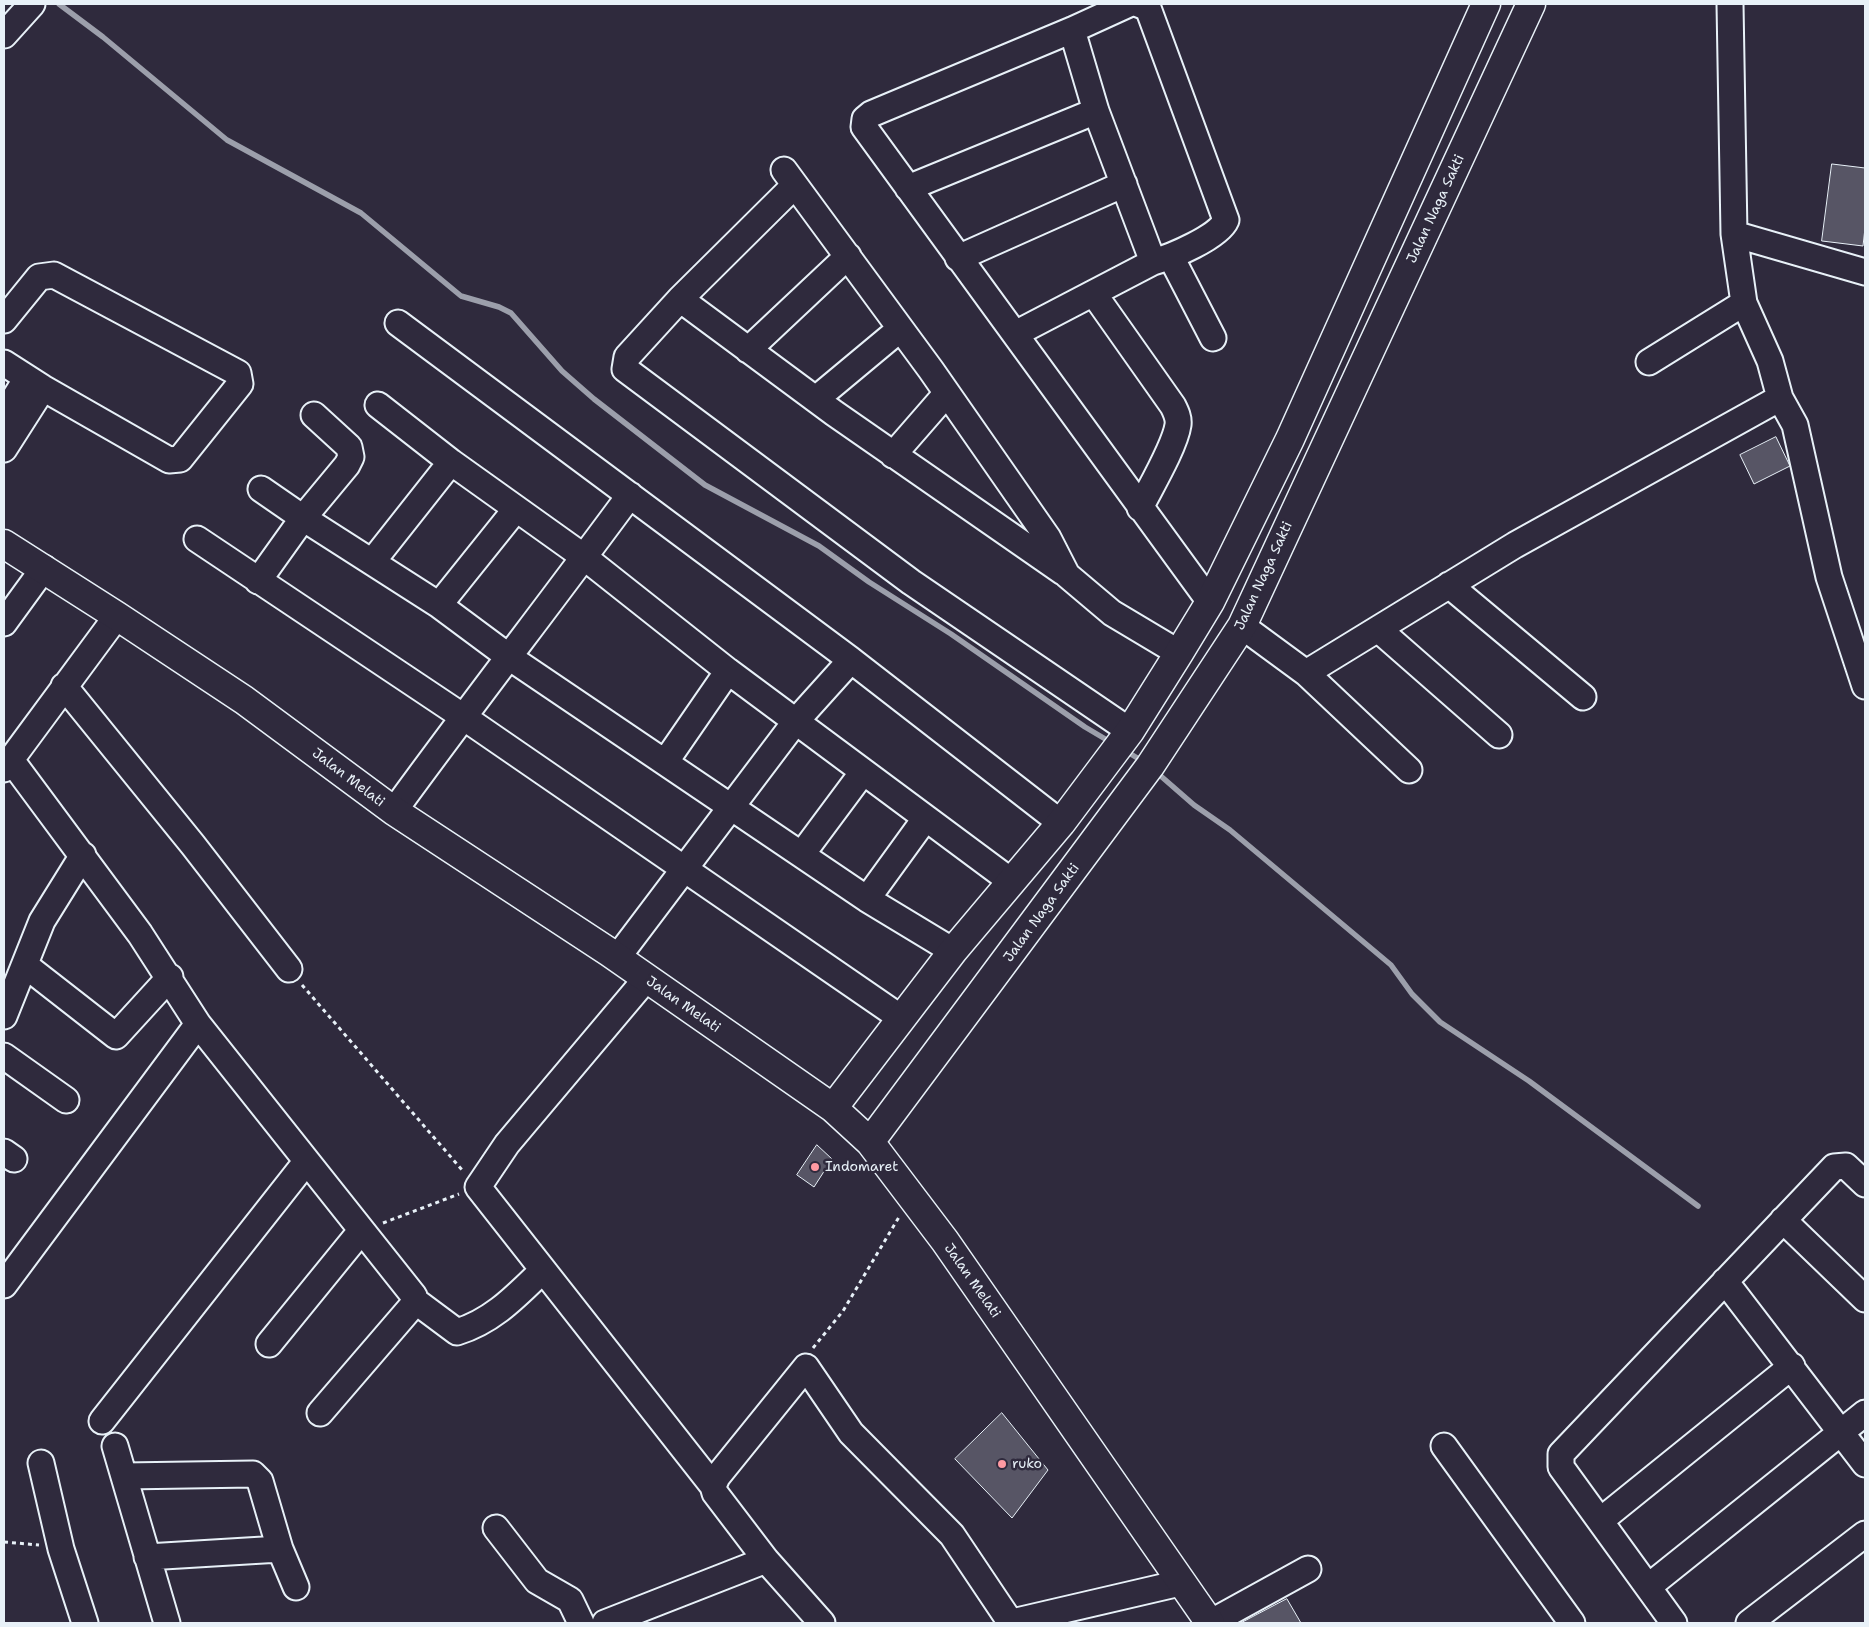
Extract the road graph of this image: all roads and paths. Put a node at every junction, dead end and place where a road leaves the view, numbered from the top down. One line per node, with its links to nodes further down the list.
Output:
1 (32, 4): 7 (street)
2 (1129, 4): 8 (street)
3 (1138, 4): 17 (street)
4 (1486, 4): 9 (main road)
5 (1531, 4): 11 (main road, Jalan Naga Sakti)
6 (1730, 4): 14 (street)
7 (6, 29)
8 (1072, 30): 10 (street); 13 (street)
9 (1439, 108): 11 (main road); 53 (main road)
10 (1096, 111): 12 (street); 13 (street)
11 (1476, 124): 57 (main road, Jalan Naga Sakti)
12 (1124, 184): 16 (street); 17 (street)
13 (908, 188): 16 (street)
14 (1734, 234): 18 (street); 21 (street)
15 (848, 256): 20 (street); 24 (street); 27 (street)
16 (958, 258): 25 (street)
17 (1162, 259): 19 (street); 26 (street)
18 (1864, 276)
19 (1094, 294): 25 (street); 42 (street)
20 (680, 299): 27 (street); 69 (street)
21 (1744, 303): 28 (street); 32 (street)
22 (4, 320): 30 (street)
23 (398, 323): 41 (street)
24 (900, 329): 31 (street); 33 (street)
25 (1015, 334): 42 (street)
26 (1213, 338)
27 (748, 350): 33 (street)
28 (1649, 362)
29 (4, 363): 30 (street)
30 (35, 383): 35 (street); 37 (street)
31 (947, 394): 38 (street); 50 (street)
32 (1780, 398): 52 (street); 65 (street)
33 (816, 399): 38 (street)
34 (378, 405): 39 (street)
35 (4, 416)
36 (314, 416): 44 (street)
37 (4, 449)
38 (893, 455): 50 (street)
39 (451, 462): 43 (street); 48 (street)
40 (261, 489): 44 (street)
41 (630, 495): 47 (street); 61 (street)
42 (1140, 508): 53 (street)
43 (516, 509): 47 (street); 54 (street)
44 (303, 518): 48 (street); 51 (street)
45 (197, 538): 51 (street)
46 (4, 545): 49 (main road, Jalan Melati)
47 (584, 557): 60 (street); 62 (street)
48 (372, 562): 54 (street)
49 (44, 568): 55 (main road, Jalan Melati); 56 (street)
50 (1067, 576): 59 (street)
51 (258, 581): 67 (street)
52 (1449, 585): 58 (street); 66 (street)
53 (1210, 602): 59 (main road)
54 (439, 606): 60 (street)
55 (117, 616): 64 (street); 76 (main road, Jalan Melati)
56 (4, 623)
57 (1242, 626): 63 (street); 96 (main road, Jalan Naga Sakti)
58 (1378, 629): 63 (street); 70 (street)
59 (1179, 654): 69 (main road)
60 (510, 657): 67 (street); 71 (street)
61 (851, 660): 68 (street); 78 (street)
62 (728, 671): 68 (street); 71 (street)
63 (1306, 673): 73 (street)
64 (64, 686): 72 (street); 87 (street)
65 (1865, 686)
66 (1583, 698)
67 (462, 716): 76 (street); 81 (street)
68 (796, 721): 74 (street); 75 (street)
69 (1130, 731): 78 (main road)
70 (1499, 735)
71 (666, 761): 75 (street)
72 (7, 765): 80 (street)
73 (1409, 770)
74 (863, 772): 77 (street); 79 (street)
75 (730, 805): 79 (street); 81 (street)
76 (394, 811): 85 (main road, Jalan Melati)
77 (924, 819): 82 (street); 83 (street)
78 (1061, 823): 82 (main road)
79 (802, 854): 83 (street)
80 (83, 855): 86 (street); 88 (street)
81 (684, 871): 85 (street); 91 (street)
82 (1012, 882): 84 (main road)
83 (867, 899): 84 (street)
84 (953, 951): 91 (main road)
85 (617, 958): 89 (main road, Jalan Melati)
86 (25, 964): 88 (street); 90 (street)
87 (289, 969): 99 (path)
88 (170, 978): 92 (street)
89 (646, 979): 95 (main road, Jalan Melati); 99 (street)
90 (4, 1016)
91 (901, 1018): 95 (main road)
92 (198, 1024): 97 (street); 105 (street)
93 (4, 1056): 94 (street)
94 (66, 1100)
95 (833, 1108): 96 (main road, Jalan Melati)
96 (870, 1142): 100 (main road, Jalan Melati)
97 (306, 1162): 102 (street); 113 (street)
98 (1865, 1184): 101 (street)
99 (478, 1187): 102 (path); 103 (street)
100 (911, 1197): 110 (path); 130 (main road, Jalan Melati)
101 (1783, 1220): 104 (street); 106 (street)
102 (361, 1231): 107 (street); 108 (street)
103 (543, 1270): 107 (street); 120 (street)
104 (1725, 1281): 109 (street); 121 (street)
105 (4, 1285)
106 (1865, 1299)
107 (414, 1300): 111 (street)
108 (269, 1344)
109 (1792, 1366): 114 (street); 121 (street)
110 (806, 1367): 120 (street); 138 (street)
111 (320, 1413)
112 (1865, 1413): 114 (street)
113 (102, 1421)
114 (1842, 1430): 118 (street); 132 (street)
115 (115, 1446): 119 (street)
116 (1444, 1446): 140 (street)
117 (40, 1463): 125 (street)
118 (1865, 1464)
119 (124, 1476): 126 (street); 127 (street)
120 (713, 1486): 128 (street)
121 (1600, 1521): 132 (street)
122 (496, 1528): 135 (street)
123 (1865, 1534): 142 (street)
124 (4, 1542): 125 (path)
125 (62, 1549): 133 (street)
126 (280, 1549): 127 (street); 131 (street)
127 (147, 1557): 134 (street)
128 (766, 1560): 136 (street); 137 (street)
129 (1308, 1569): 139 (street)
130 (1180, 1583): 138 (street); 139 (main road, Jalan Melati)
131 (296, 1587)
132 (1648, 1587): 141 (street)
133 (85, 1623)
134 (167, 1623)
135 (581, 1623)
136 (605, 1623)
137 (822, 1623)
138 (1010, 1623)
139 (1210, 1623)
140 (1572, 1623)
141 (1674, 1623)
142 (1749, 1623)

